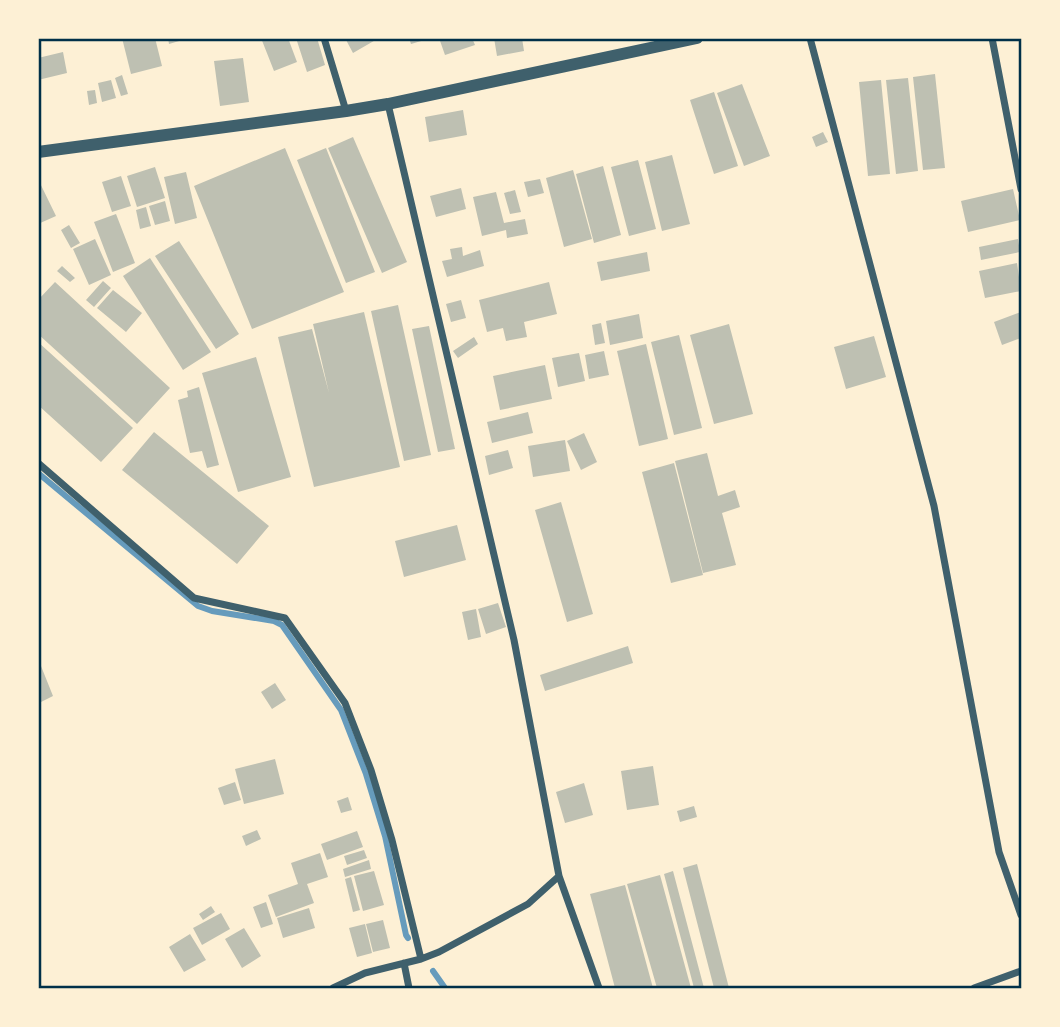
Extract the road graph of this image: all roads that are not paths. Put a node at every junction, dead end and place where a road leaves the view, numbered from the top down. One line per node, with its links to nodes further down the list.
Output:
1 (324, 38): 6 (street)
2 (697, 38): 5 (street)
3 (810, 38): 11 (street)
4 (992, 38): 8 (street)
5 (388, 104): 6 (street); 10 (street)
6 (346, 111): 7 (street)
7 (38, 152)
8 (1021, 189)
9 (38, 463): 12 (street)
10 (559, 876): 12 (street); 17 (street)
11 (1021, 915)
12 (421, 959): 13 (street)
13 (404, 963): 15 (street); 16 (street)
14 (1021, 971): 18 (street)
15 (332, 989)
16 (409, 989)
17 (599, 989)
18 (974, 989)

